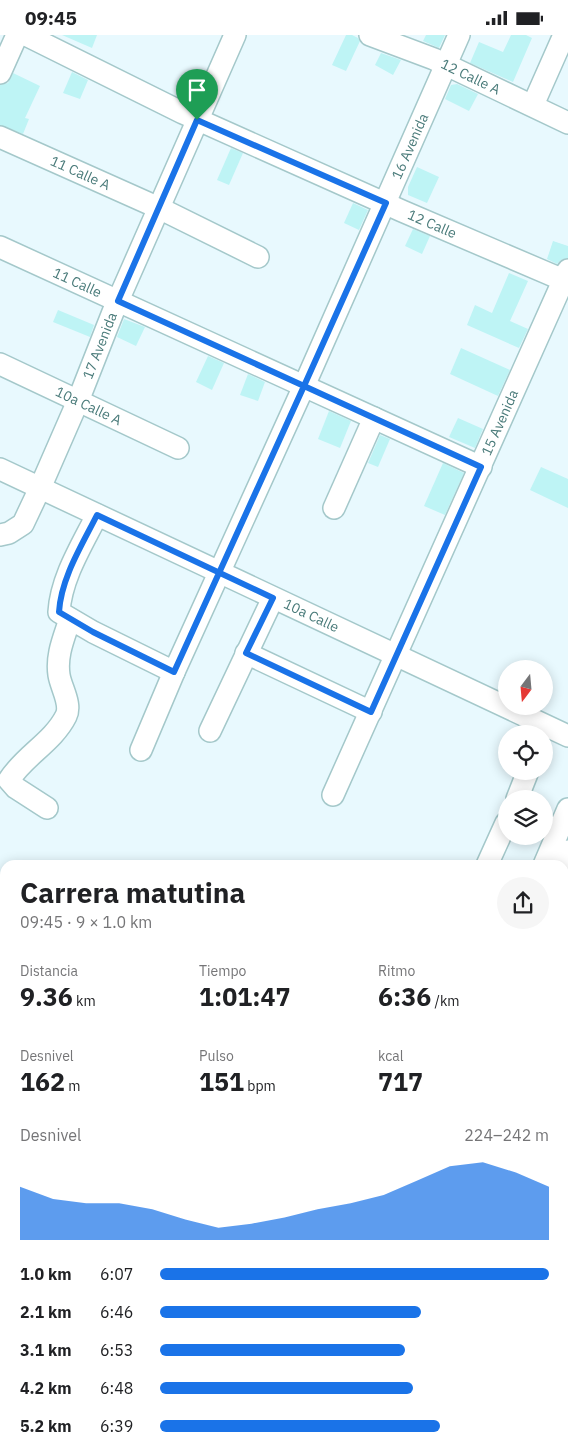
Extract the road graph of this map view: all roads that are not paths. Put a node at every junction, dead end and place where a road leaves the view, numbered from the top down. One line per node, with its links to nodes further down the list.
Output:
1 (17, 35): 8 (street)
2 (26, 35): 10 (street, 12 Calle)
3 (235, 35): 10 (street, 17 Avenida)
4 (370, 35): 7 (street, 12 Calle A)
5 (459, 35): 7 (street, 16 Avenida)
6 (564, 35): 9 (street)
7 (446, 65): 9 (street, 12 Calle A); 13 (street, 16 Avenida)
8 (0, 73)
9 (532, 105): 11 (street, 12 Calle A)
10 (197, 120): 13 (street, 12 Calle); 14 (street, 17 Avenida)
11 (568, 123)
12 (0, 137): 14 (street, 11 Calle A)
13 (386, 203): 17 (street, 12 Calle); 20 (street, 16 Avenida)
14 (159, 208): 16 (street, 11 Calle A); 18 (street, 17 Avenida)
15 (0, 247): 18 (street, 11 Calle)
16 (258, 257)
17 (566, 277): 24 (street, 15 Avenida)
18 (118, 301): 20 (street, 11 Calle); 21 (street, 17 Avenida)
19 (0, 364): 21 (street, 10a Calle A)
20 (304, 386): 22 (street, 11 Calle); 30 (street, 16 Avenida)
21 (78, 401): 23 (street, 10a Calle A); 26 (street, 17 Avenida)
22 (374, 418): 24 (street, 11 Calle); 27 (street)
23 (178, 448)
24 (481, 467): 34 (street, 15 Avenida)
25 (0, 469): 26 (street, 10a Calle)
26 (40, 488): 28 (street, 10a Calle); 29 (street, 17 Avenida)
27 (334, 508)
28 (97, 515): 30 (street, 10a Calle); 32 (street)
29 (0, 535)
30 (219, 573): 31 (street, 10a Calle); 35 (street, 16 Avenida)
31 (273, 598): 33 (street); 34 (street, 10a Calle)
32 (65, 616): 35 (street); 43 (street)
33 (246, 653): 36 (street); 38 (street)
34 (396, 655): 36 (street, 15 Avenida); 37 (street, 10a Calle)
35 (174, 672): 41 (street, 16 Avenida)
36 (371, 712): 42 (street, 15 Avenida)
37 (535, 725)
38 (210, 731)
39 (553, 732): 40 (street, 10a Calle)
40 (568, 737)
41 (141, 750)
42 (333, 795)
43 (47, 808)
44 (568, 809): 47 (street)
45 (498, 841): 46 (street)
46 (489, 860)
47 (546, 860)

